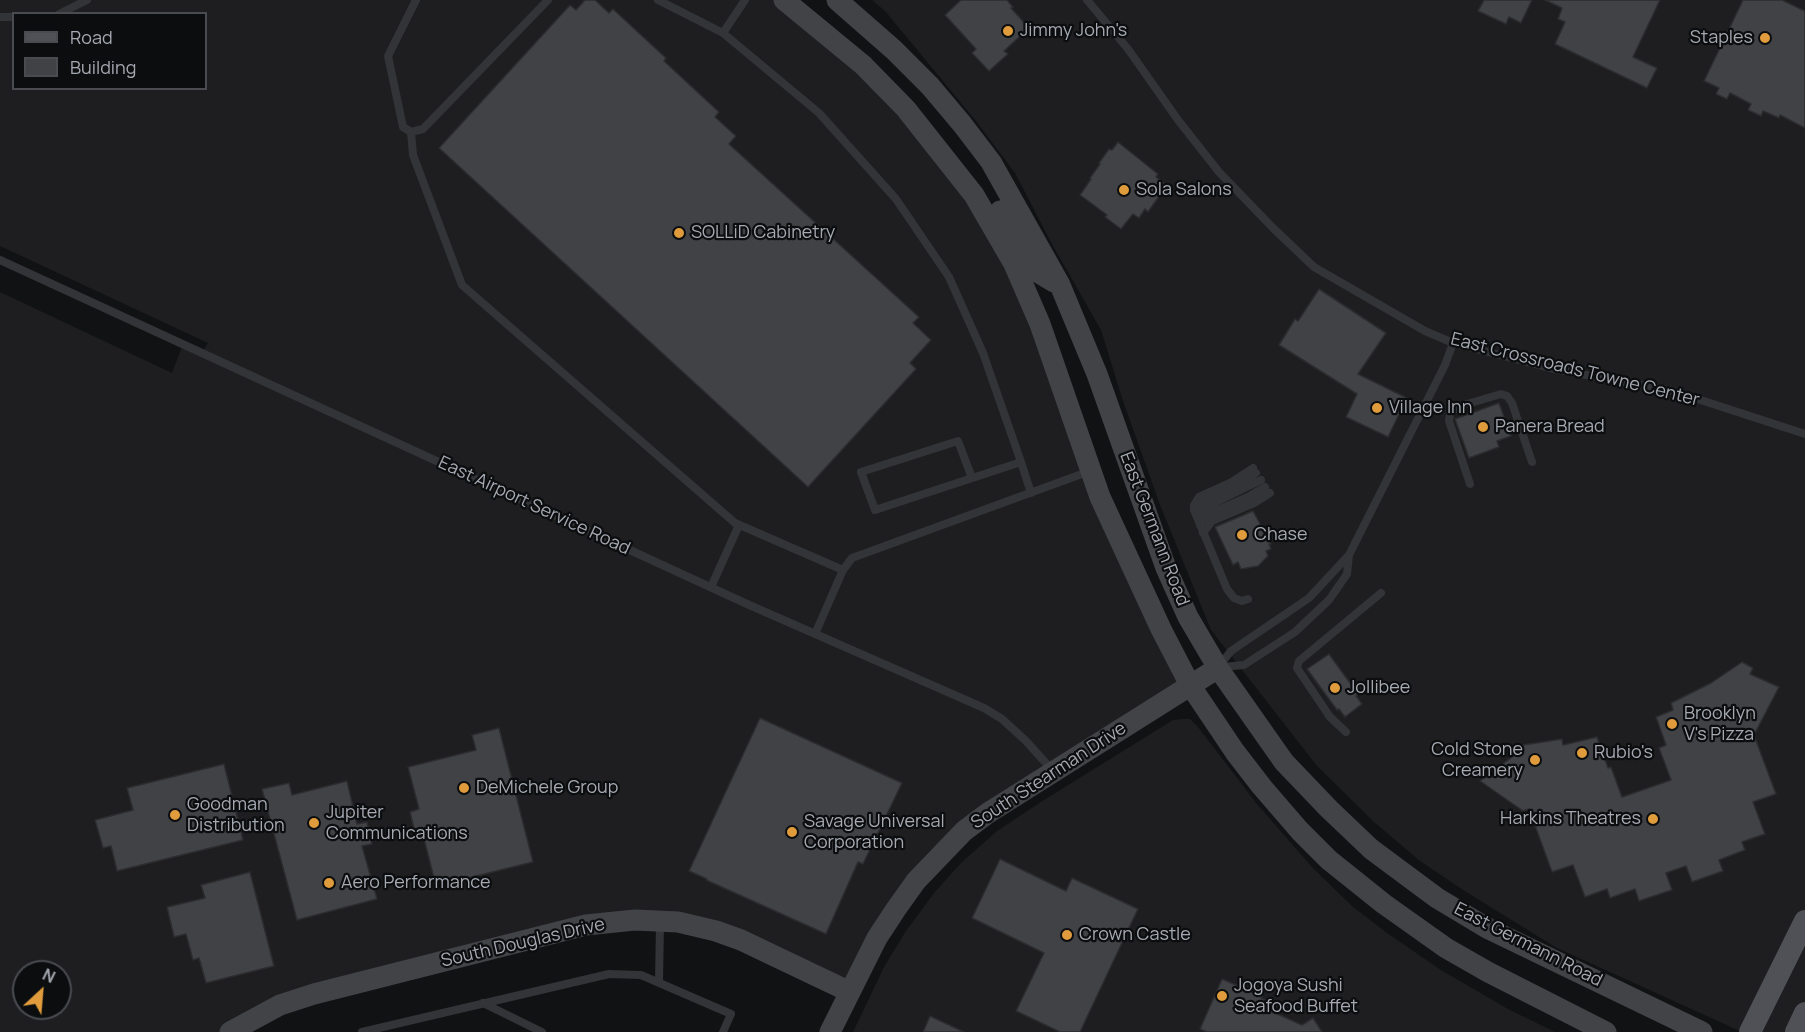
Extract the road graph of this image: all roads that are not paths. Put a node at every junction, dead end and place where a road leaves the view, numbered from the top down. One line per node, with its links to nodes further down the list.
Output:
1 (87, 0): 9 (lane)
2 (416, 0): 11 (lane)
3 (548, 0): 11 (lane)
4 (658, 0): 10 (lane)
5 (745, 0): 10 (lane)
6 (784, 0): 12 (main road, East Germann Road)
7 (837, 0): 14 (main road, East Germann Road)
8 (1087, 0): 15 (lane, East Crossroads Towne Center)
9 (63, 12)
10 (723, 33): 17 (lane)
11 (411, 132): 29 (lane)
12 (969, 188): 14 (main road); 19 (main road, East Germann Road)
13 (0, 260): 32 (lane, East Airport Service Road)
14 (1060, 285): 36 (main road, East Germann Road)
15 (1453, 343): 16 (lane, East Crossroads Towne Center); 30 (lane, South Stearman Drive)
16 (1805, 434)
17 (1021, 462): 21 (lane); 26 (lane)
18 (1532, 462): 23 (lane)
19 (1092, 471): 26 (lane); 37 (main road, East Germann Road)
20 (941, 478): 24 (lane)
21 (972, 478): 24 (lane); 27 (lane)
22 (1261, 480): 28 (lane); 28 (lane); 28 (lane)
23 (1470, 484)
24 (944, 487): 27 (lane)
25 (897, 493): 27 (lane)
26 (1031, 493): 31 (lane)
27 (900, 502)
28 (1199, 521): 34 (lane)
29 (740, 525): 31 (lane); 32 (lane)
30 (1349, 555): 36 (lane, South Stearman Drive); 36 (lane, South Stearman Drive)
31 (843, 570): 35 (lane)
32 (711, 587): 35 (lane, East Airport Service Road)
33 (1381, 593): 38 (lane)
34 (1248, 599)
35 (815, 633): 39 (lane, East Airport Service Road)
36 (1218, 668): 37 (main road, South Stearman Drive); 52 (main road, East Germann Road)
37 (1190, 685): 39 (main road, South Stearman Drive); 51 (main road, East Germann Road)
38 (1346, 732)
39 (1054, 772): 43 (main road, South Stearman Drive)
40 (660, 920): 42 (lane); 43 (main road, South Douglas Drive); 46 (main road, South Douglas Drive)
41 (1805, 921): 53 (main road)
42 (659, 982): 44 (lane); 49 (lane)
43 (850, 992): 50 (main road, South Stearman Drive)
44 (483, 1004): 47 (lane); 48 (lane)
45 (1805, 1013): 54 (main road)
46 (230, 1032)
47 (362, 1032)
48 (542, 1032)
49 (723, 1032)
50 (830, 1032)
51 (1606, 1032)
52 (1702, 1032)
53 (1750, 1032)
54 (1796, 1032)

